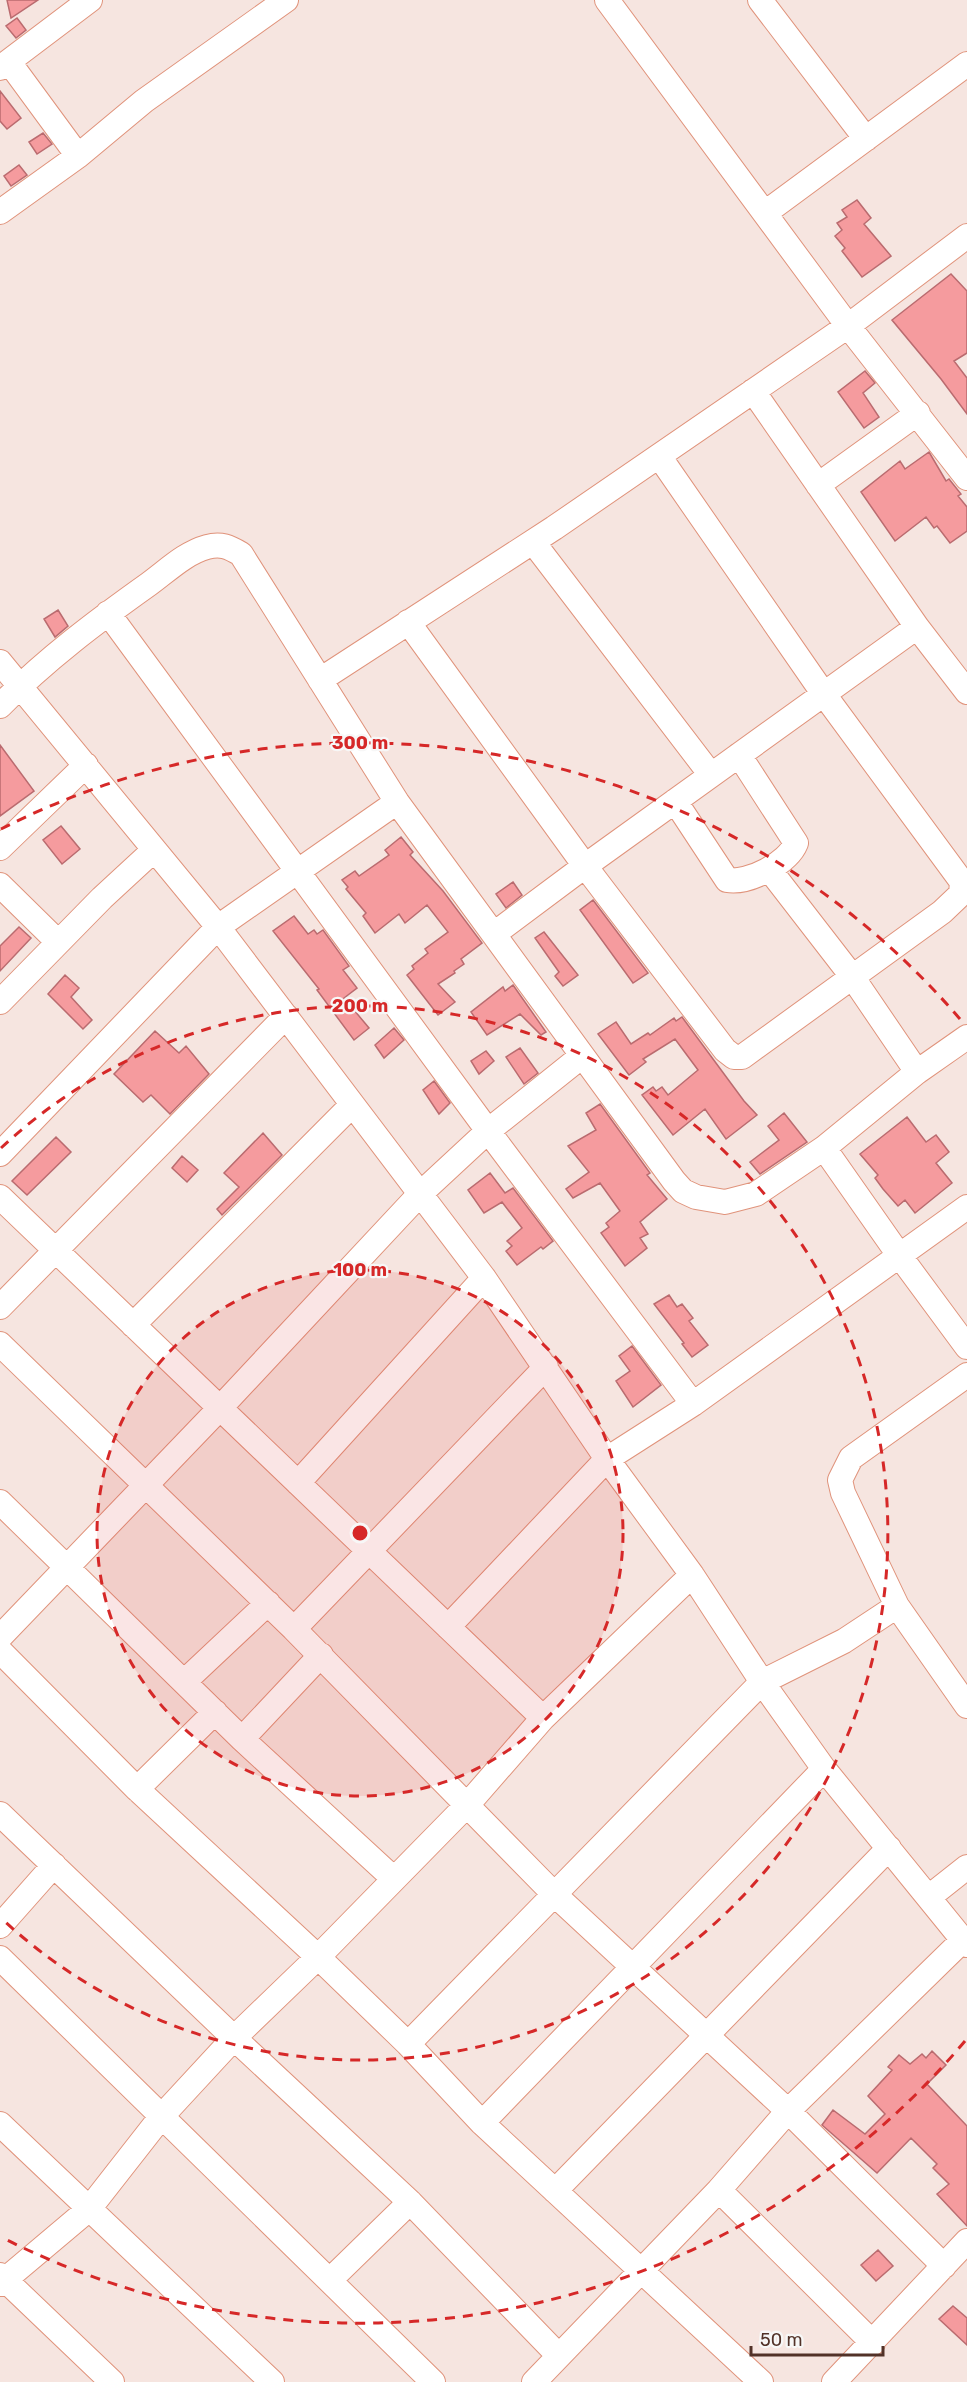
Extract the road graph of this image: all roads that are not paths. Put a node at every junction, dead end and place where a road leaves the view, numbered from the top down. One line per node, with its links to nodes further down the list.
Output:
1 (90, 0): 6 (street)
2 (285, 0): 8 (street)
3 (607, 0): 10 (street)
4 (769, 3): 7 (street)
5 (967, 64): 7 (street)
6 (4, 65): 8 (street)
7 (866, 139): 10 (street)
8 (78, 156): 9 (street)
9 (0, 212)
10 (765, 213): 12 (street)
11 (967, 236): 12 (street)
12 (848, 326): 13 (street); 14 (street)
13 (753, 391): 15 (street); 17 (street)
14 (918, 413): 16 (street); 17 (street)
15 (659, 456): 18 (street); 26 (street)
16 (967, 478)
17 (818, 485): 21 (street)
18 (533, 542): 20 (street); 30 (street)
19 (108, 614): 23 (street); 24 (street); 37 (street)
20 (408, 622): 23 (street); 35 (street)
21 (917, 627): 25 (street); 26 (street)
22 (0, 662): 24 (street)
23 (320, 680): 32 (street)
24 (20, 686): 27 (street); 29 (street)
25 (967, 692)
26 (823, 693): 28 (street); 42 (street)
27 (0, 706)
28 (739, 755): 30 (street); 36 (street)
29 (86, 765): 33 (street); 34 (street)
30 (711, 775): 31 (street)
31 (675, 801): 35 (street); 36 (street)
32 (397, 802): 37 (street); 40 (street)
33 (0, 848)
34 (154, 850): 39 (street); 41 (street)
35 (585, 866): 40 (street); 42 (street)
36 (769, 869): 42 (street)
37 (298, 871): 39 (street); 49 (street)
38 (0, 885): 41 (street)
39 (218, 927): 44 (street); 51 (street)
40 (494, 934): 46 (street)
41 (58, 942): 43 (street)
42 (852, 975): 47 (street)
43 (0, 1002)
44 (286, 1016): 48 (street); 55 (street)
45 (967, 1037): 47 (street)
46 (582, 1056): 49 (street); 50 (street)
47 (917, 1072): 50 (street)
48 (352, 1105): 52 (street); 59 (street)
49 (488, 1131): 52 (street); 64 (street)
50 (824, 1148): 56 (street)
51 (0, 1154)
52 (419, 1194): 57 (street); 65 (street)
53 (0, 1197): 55 (street)
54 (967, 1207): 56 (street)
55 (56, 1251): 58 (street); 59 (street)
56 (899, 1255): 61 (street); 64 (street)
57 (484, 1278): 62 (street); 67 (street)
58 (0, 1307)
59 (133, 1325): 65 (street)
60 (0, 1344): 68 (street)
61 (967, 1347)
62 (546, 1368): 66 (street); 70 (street)
63 (967, 1375): 74 (street)
64 (693, 1404): 66 (street)
65 (220, 1408): 67 (street); 68 (street)
66 (607, 1459): 72 (street); 75 (street)
67 (298, 1483): 70 (street)
68 (146, 1485): 71 (street); 73 (street)
69 (0, 1502): 71 (street)
70 (370, 1552): 75 (street); 76 (street)
71 (67, 1567): 77 (street); 80 (street)
72 (692, 1575): 81 (street); 84 (street)
73 (268, 1603): 76 (street); 80 (street)
74 (897, 1606): 81 (street); 82 (street)
75 (448, 1627): 84 (street)
76 (294, 1629): 79 (street)
77 (0, 1637)
78 (0, 1651): 87 (street)
79 (321, 1655): 85 (street); 88 (street)
80 (184, 1682): 83 (street)
81 (762, 1682): 86 (street); 94 (street)
82 (967, 1706)
83 (215, 1712): 85 (street); 87 (street)
84 (543, 1718): 88 (street)
85 (242, 1739): 93 (street)
86 (824, 1768): 90 (street); 100 (street)
87 (137, 1789): 98 (street)
88 (468, 1804): 93 (street); 94 (street)
89 (0, 1814): 91 (street)
90 (889, 1848): 95 (street); 101 (street)
91 (54, 1865): 96 (street); 102 (street)
92 (967, 1868): 95 (street)
93 (394, 1879): 98 (street)
94 (554, 1894): 100 (street); 103 (street)
95 (929, 1897): 97 (street)
96 (0, 1926)
97 (965, 1943): 104 (street)
98 (318, 1957): 102 (street); 103 (street)
99 (0, 1958): 105 (street)
100 (633, 1965): 101 (street); 106 (street)
101 (705, 2035): 104 (street); 109 (street)
102 (234, 2038): 105 (street); 110 (street)
103 (408, 2044): 106 (street)
104 (789, 2111): 108 (street); 113 (street)
105 (161, 2117): 111 (street); 116 (street)
106 (482, 2123): 109 (street)
107 (0, 2124): 111 (street)
108 (719, 2190): 114 (street); 117 (street)
109 (555, 2191): 114 (street)
110 (410, 2202): 116 (street); 118 (street)
111 (89, 2209): 115 (street); 119 (street)
112 (967, 2241): 113 (street)
113 (944, 2266): 117 (street)
114 (641, 2271): 118 (street); 123 (street)
115 (2, 2279): 120 (street)
116 (330, 2280): 121 (street)
117 (873, 2343): 124 (street)
118 (559, 2356): 122 (street)
119 (261, 2379)
120 (112, 2382)
121 (433, 2382)
122 (534, 2382)
123 (761, 2382)
124 (834, 2382)

